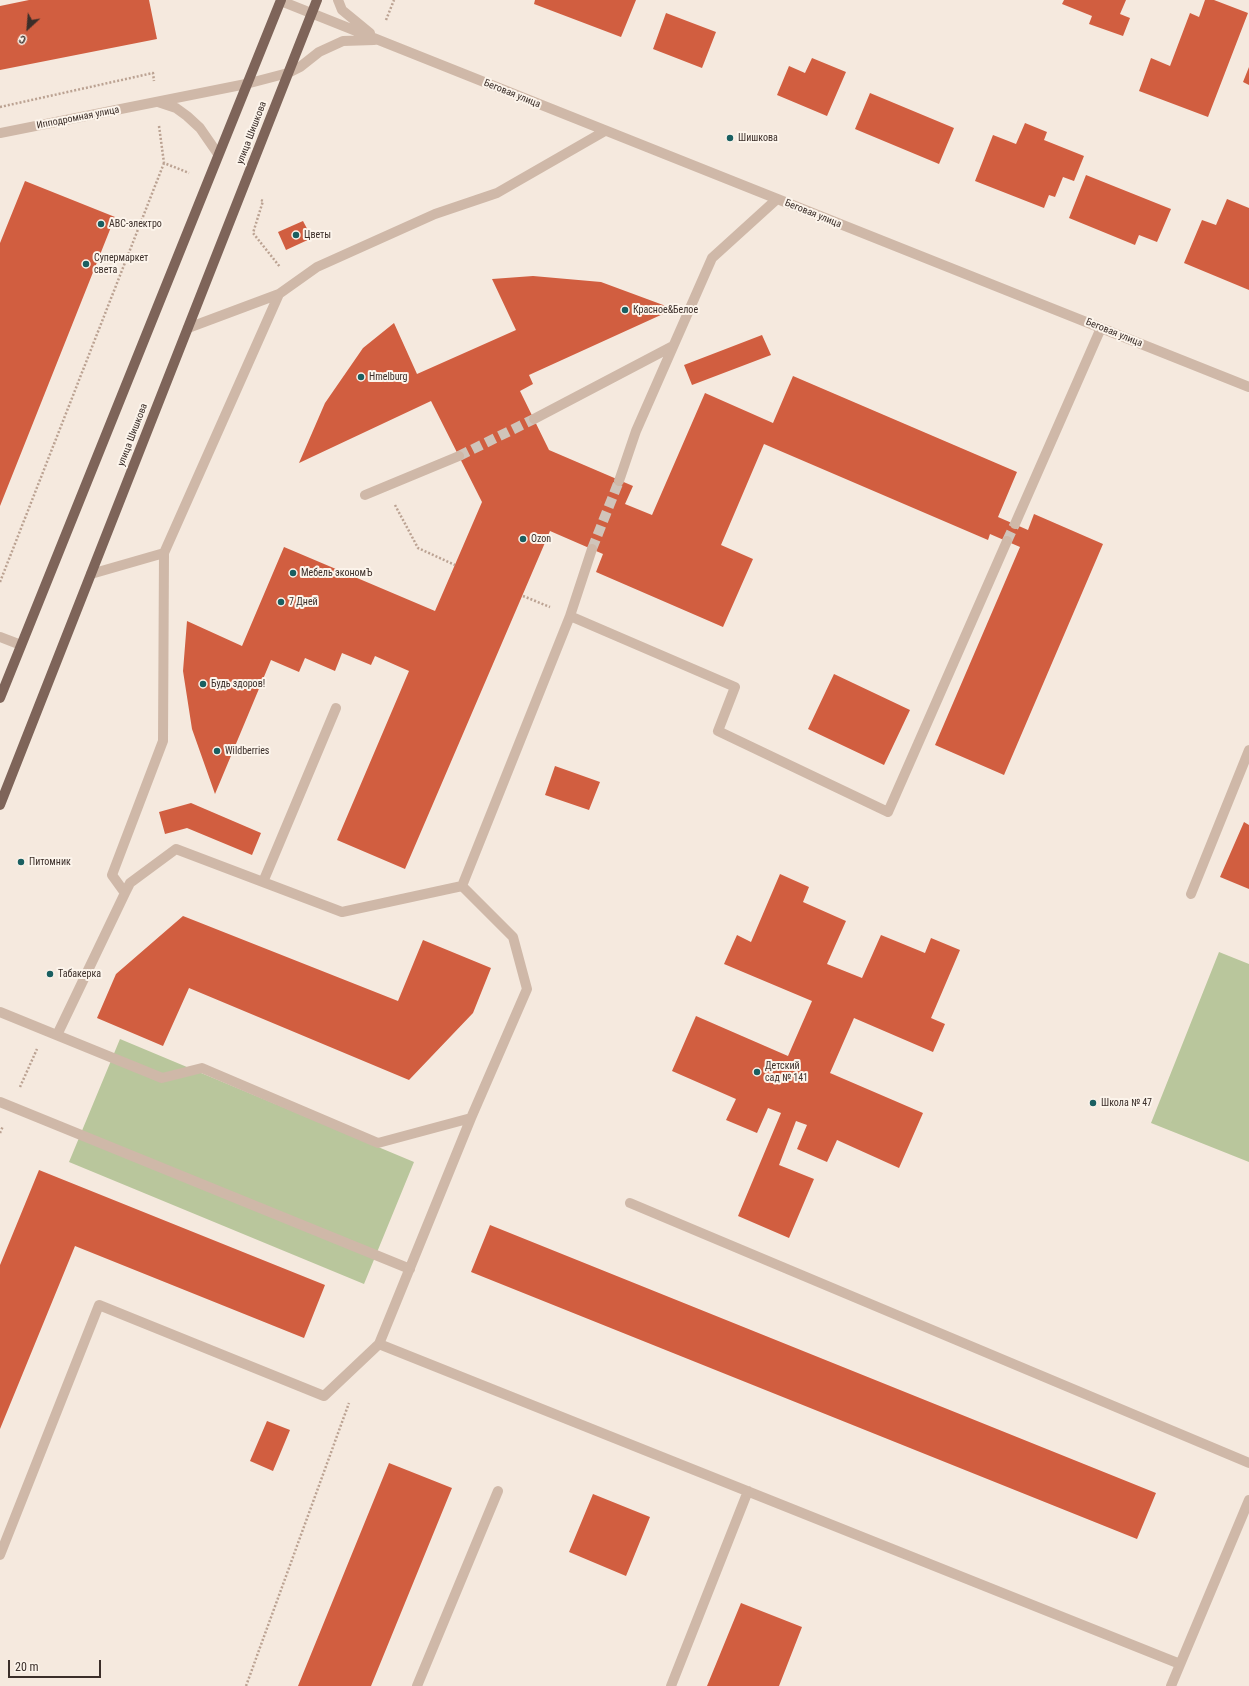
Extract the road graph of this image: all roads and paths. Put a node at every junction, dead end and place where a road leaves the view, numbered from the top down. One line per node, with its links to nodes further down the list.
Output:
1 (317, 0): 4 (main road, улица Шишкова)
2 (338, 0): 5 (street, Беговая улица)
3 (281, 1): 4 (street, Беговая улица); 7 (main road)
4 (312, 12): 5 (street, Беговая улица); 6 (main road, улица Шишкова)
5 (378, 40): 6 (street, Беговая улица); 9 (street, Беговая улица)
6 (288, 73): 7 (street); 13 (main road, улица Шишкова)
7 (246, 84): 8 (street, Ипподромная улица); 11 (main road)
8 (157, 102): 10 (street, Ипподромная улица); 11 (street, Ипподромная улица)
9 (605, 131): 14 (street, Беговая улица); 15 (street)
10 (0, 133)
11 (218, 154): 36 (main road)
12 (164, 163): 32 (path)
13 (241, 194): 15 (path); 17 (main road, улица Шишкова)
14 (777, 199): 18 (street, Беговая улица); 19 (street)
15 (293, 284): 16 (street)
16 (279, 294): 17 (street); 29 (street)
17 (188, 328): 31 (main road, улица Шишкова)
18 (1101, 328): 20 (street, Беговая улица); 26 (street)
19 (674, 346): 21 (street); 23 (street)
20 (1249, 387)
21 (534, 419)
22 (459, 456): 24 (street)
23 (620, 480)
24 (386, 486): 25 (street); 30 (path)
25 (365, 495)
26 (1014, 524)
27 (1007, 541): 34 (street)
28 (592, 549): 34 (street)
29 (164, 553): 31 (street); 43 (street)
30 (454, 565)
31 (91, 574): 40 (main road, улица Шишкова)
32 (0, 582)
33 (523, 596): 34 (path)
34 (570, 616): 42 (street)
35 (0, 637): 36 (street)
36 (21, 645): 37 (main road)
37 (0, 698)
38 (336, 708): 41 (street)
39 (1249, 750): 44 (street)
40 (0, 805)
41 (264, 882): 42 (street); 43 (street)
42 (462, 886): 50 (street)
43 (125, 893): 47 (street)
44 (1192, 894)
45 (0, 1012): 46 (street)
46 (45, 1030): 47 (street); 49 (path)
47 (57, 1035): 50 (street)
48 (0, 1102): 49 (street)
49 (12, 1107): 51 (path); 53 (street)
50 (472, 1118): 53 (street)
51 (0, 1134)
52 (630, 1203): 56 (street)
53 (410, 1269): 54 (street)
54 (379, 1344): 58 (street); 60 (street)
55 (349, 1402): 62 (path)
56 (1249, 1463)
57 (498, 1491): 63 (street)
58 (748, 1491): 61 (street); 64 (street)
59 (1249, 1500): 61 (street)
60 (0, 1555)
61 (1180, 1664): 65 (street)
62 (246, 1686)
63 (417, 1686)
64 (671, 1686)
65 (1171, 1686)

